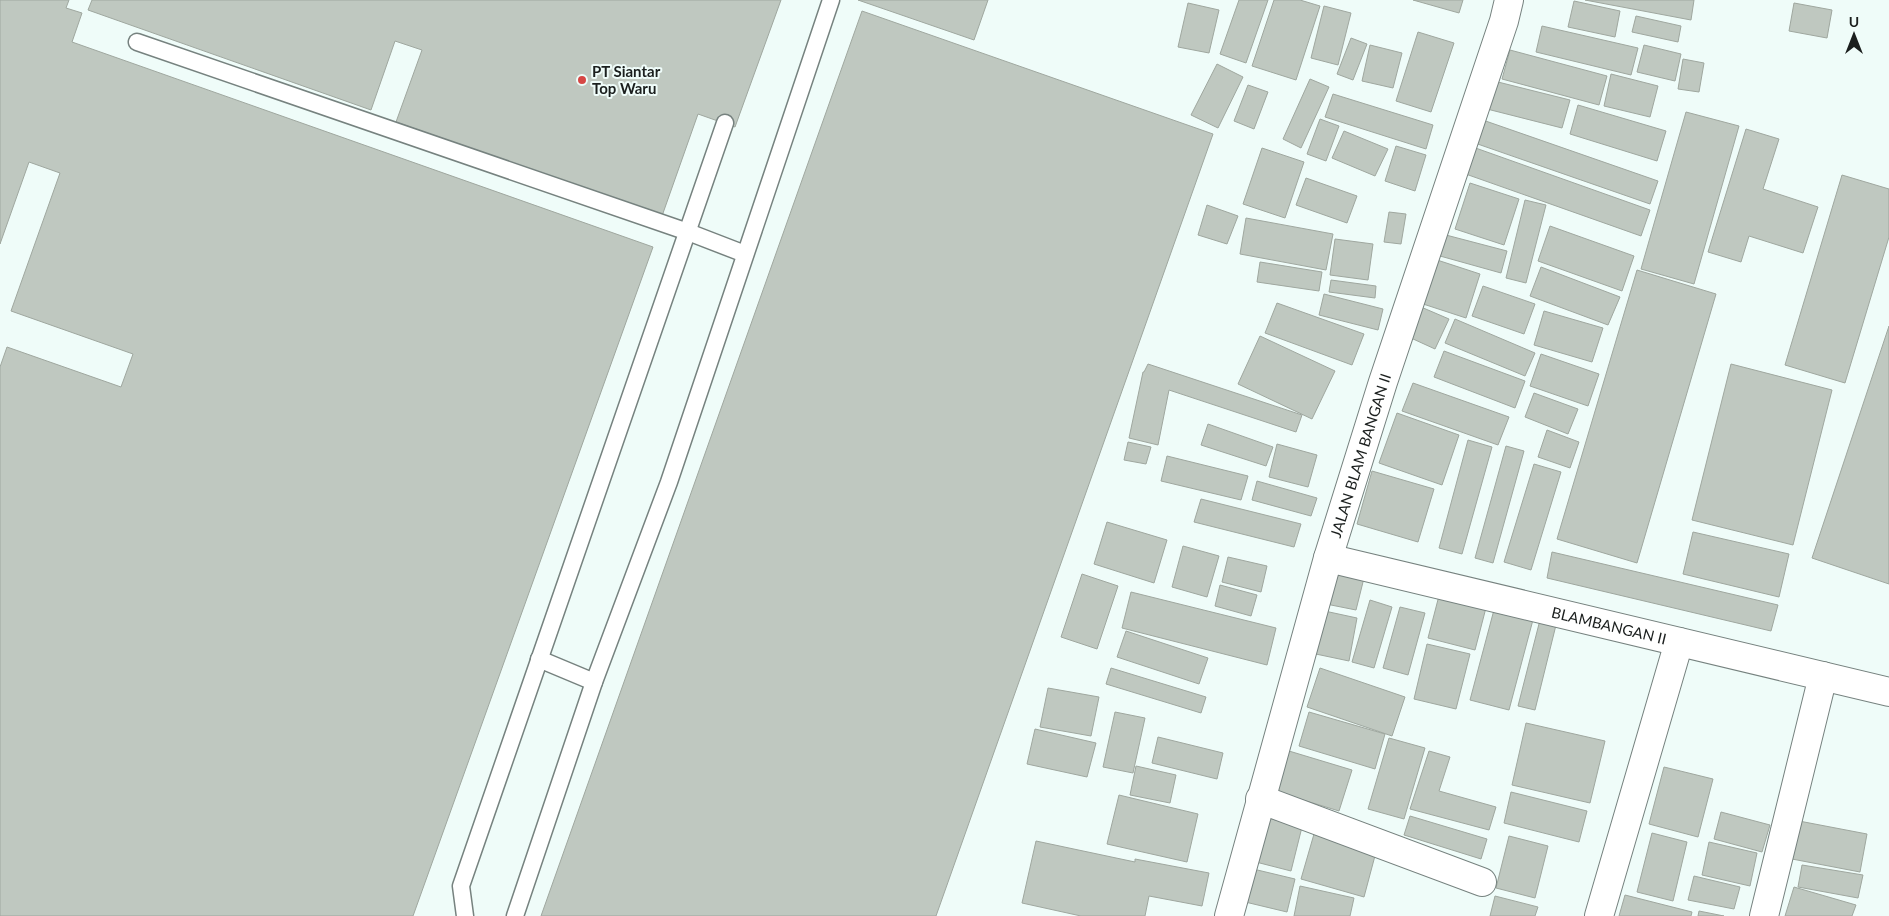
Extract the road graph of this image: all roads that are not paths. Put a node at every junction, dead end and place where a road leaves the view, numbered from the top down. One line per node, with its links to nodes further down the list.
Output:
1 (831, 0): 6 (lane)
2 (1509, 0): 7 (street, JALAN BLAM BANGAN II)
3 (137, 42): 5 (lane)
4 (725, 123): 5 (lane)
5 (688, 232): 6 (lane); 9 (lane)
6 (745, 254): 11 (lane)
7 (1328, 558): 8 (street, BLAMBANGAN II); 13 (street, JALAN BLAM BANGAN II)
8 (1679, 642): 10 (street, BLAMBANGAN II); 18 (street)
9 (539, 659): 11 (lane); 15 (lane)
10 (1823, 676): 12 (street, BLAMBANGAN II); 19 (street)
11 (594, 682): 16 (lane)
12 (1889, 692)
13 (1260, 799): 14 (street); 17 (street, JALAN BLAM BANGAN II)
14 (1482, 882)
15 (465, 916)
16 (515, 916)
17 (1229, 916)
18 (1599, 916)
19 (1764, 916)

